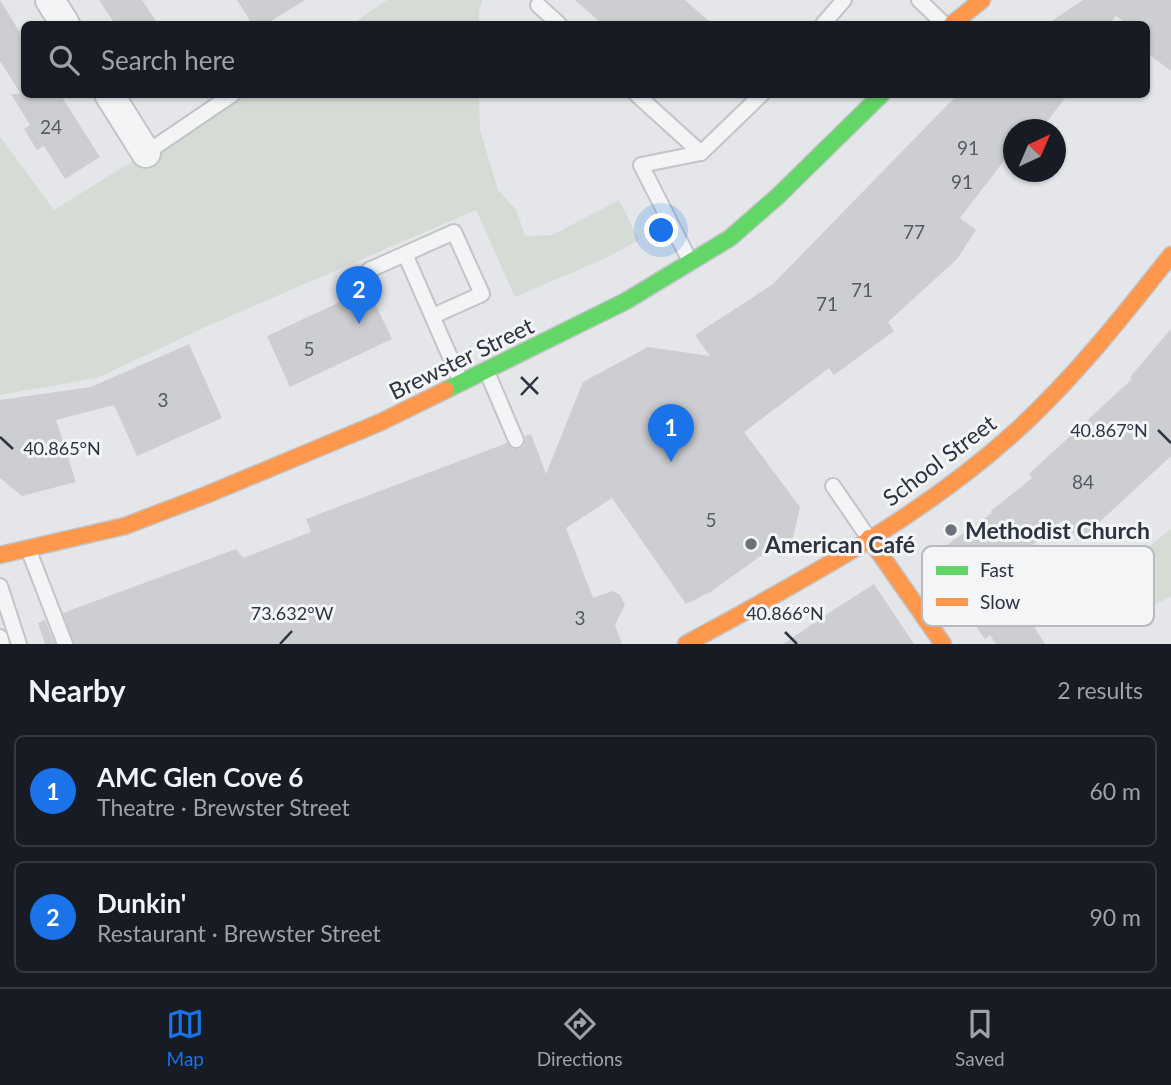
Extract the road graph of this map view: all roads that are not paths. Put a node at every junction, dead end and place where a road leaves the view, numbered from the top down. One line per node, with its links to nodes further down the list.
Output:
1 (50, 0): 6 (street)
2 (844, 0): 8 (lane)
3 (919, 0): 9 (lane)
4 (982, 0): 10 (main road)
5 (538, 5): 7 (lane)
6 (63, 21)
7 (556, 21)
8 (826, 21)
9 (941, 21)
10 (955, 21)
11 (112, 98): 16 (street)
12 (227, 98): 16 (lane)
13 (640, 98): 17 (lane)
14 (758, 98): 17 (lane)
15 (878, 98): 20 (main road, Brewster Street)
16 (146, 153)
17 (701, 153): 20 (lane)
18 (405, 254): 21 (lane); 22 (lane); 22 (lane)
19 (1171, 256): 27 (main road, School Street)
20 (690, 262): 23 (main road, Brewster Street)
21 (369, 270)
22 (433, 316): 24 (lane)
23 (486, 371): 24 (main road, Brewster Street); 25 (lane)
24 (462, 383): 28 (main road, Brewster Street)
25 (516, 440)
26 (833, 486): 27 (lane)
27 (869, 538): 31 (main road); 37 (main road, School Street)
28 (28, 549): 29 (main road, Brewster Street); 36 (lane)
29 (0, 555)
30 (0, 586): 35 (lane)
31 (922, 614)
32 (930, 626): 38 (main road)
33 (0, 637): 34 (lane)
34 (2, 644)
35 (19, 644)
36 (65, 644)
37 (686, 644)
38 (943, 644)

